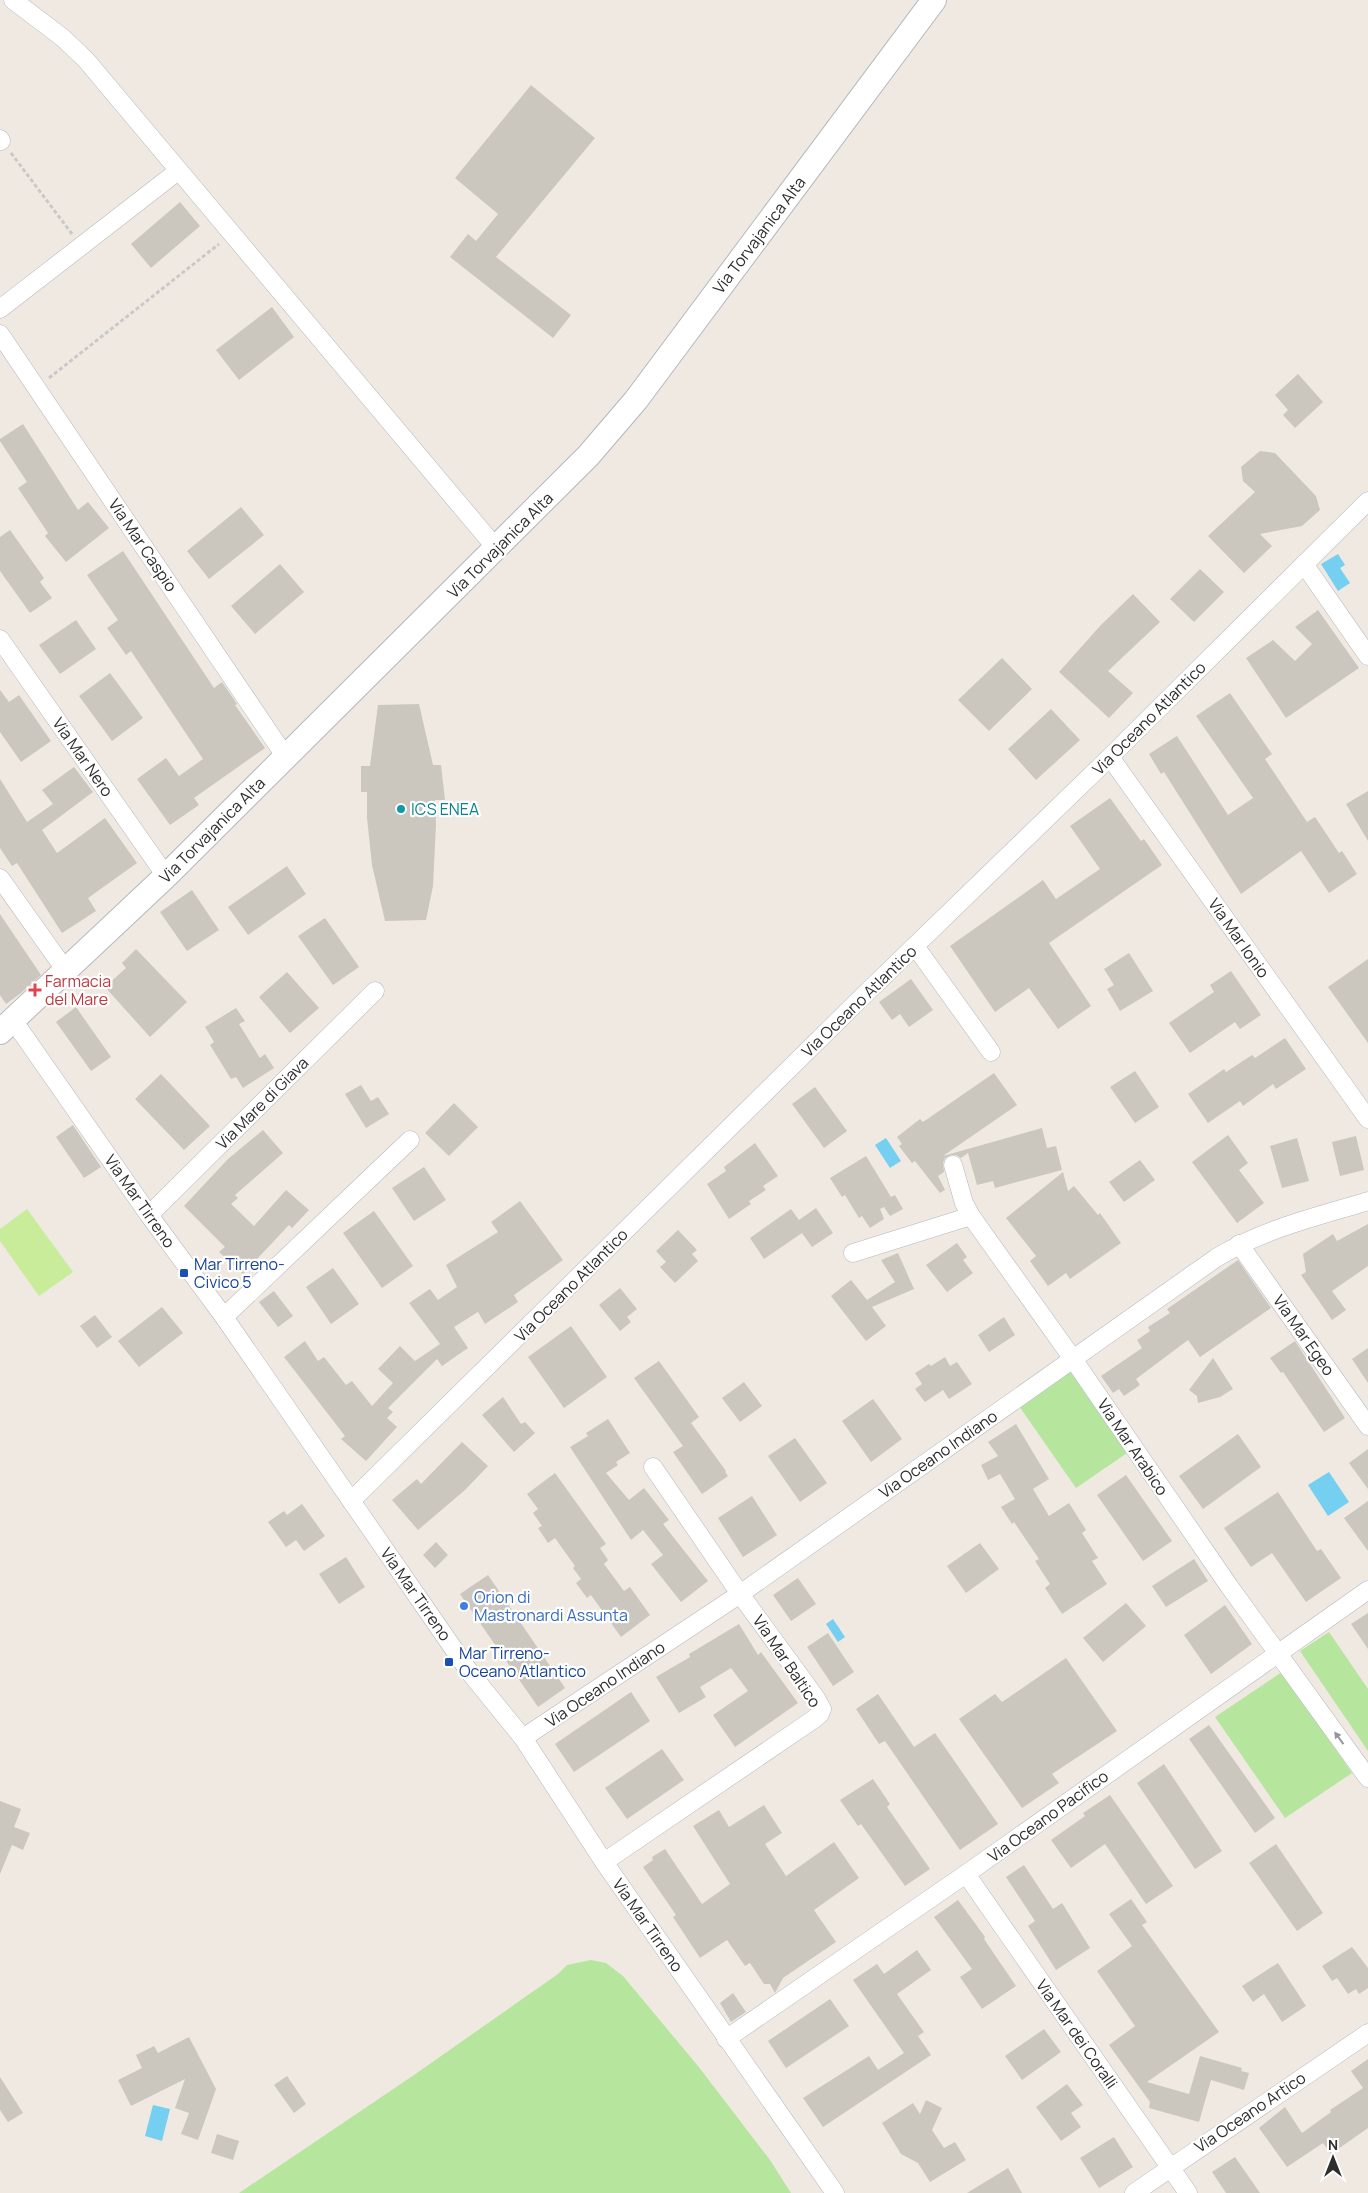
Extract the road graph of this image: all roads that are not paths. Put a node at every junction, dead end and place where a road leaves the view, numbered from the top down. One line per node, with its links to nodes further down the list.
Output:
1 (13, 0): 3 (street)
2 (934, 0): 7 (street, Via Torvajanica Alta)
3 (178, 170): 4 (street); 7 (street)
4 (0, 310)
5 (0, 334): 11 (street, Via Mar Caspio)
6 (1368, 501): 8 (street, Via Oceano Atlantico)
7 (496, 548): 11 (street, Via Torvajanica Alta)
8 (1304, 564): 10 (street); 12 (street, Via Oceano Atlantico)
9 (0, 639): 13 (street, Via Mar Nero)
10 (1368, 656)
11 (285, 756): 13 (street, Via Torvajanica Alta)
12 (1110, 757): 15 (street, Via Oceano Atlantico); 20 (street, Via Mar Ionio)
13 (166, 876): 16 (street, Via Torvajanica Alta)
14 (0, 878): 16 (street)
15 (915, 946): 19 (street); 32 (street, Via Oceano Atlantico)
16 (66, 971): 18 (street, Via Torvajanica Alta)
17 (375, 991): 24 (street, Via Mare di Giava)
18 (6, 1026): 24 (street, Via Mar Tirreno)
19 (991, 1052)
20 (1368, 1119)
21 (410, 1140): 28 (street)
22 (954, 1165): 25 (street, Via Mar Arabico)
23 (1368, 1201): 26 (street, Via Oceano Indiano)
24 (149, 1215): 28 (street, Via Mar Tirreno)
25 (971, 1216): 27 (street); 29 (street, Via Mar Arabico)
26 (1239, 1244): 29 (street, Via Oceano Indiano); 30 (street, Via Mar Egeo)
27 (853, 1253)
28 (224, 1317): 32 (street, Via Mar Tirreno)
29 (1073, 1359): 34 (street, Via Oceano Indiano); 35 (street, Via Mar Arabico)
30 (1368, 1426)
31 (653, 1467): 34 (street, Via Mar Baltico)
32 (350, 1501): 36 (street, Via Mar Tirreno)
33 (1368, 1590): 35 (street, Via Oceano Pacifico)
34 (740, 1594): 36 (street, Via Oceano Indiano); 38 (street, Via Mar Baltico)
35 (1278, 1655): 37 (street, Via Mar Arabico, one-way to 35); 39 (street, Via Oceano Pacifico)
36 (523, 1738): 38 (street, Via Mar Tirreno)
37 (1368, 1778)
38 (604, 1862): 41 (street, Via Mar Tirreno)
39 (966, 1874): 41 (street, Via Oceano Pacifico); 42 (street, Via Mar dei Coralli)
40 (1368, 2033): 42 (street, Via Oceano Artico)
41 (726, 2038): 43 (street, Via Mar Tirreno)
42 (1169, 2167): 44 (street, Via Oceano Artico); 45 (street, Via Mar dei Coralli)
43 (835, 2193)
44 (1134, 2193)
45 (1188, 2193)

